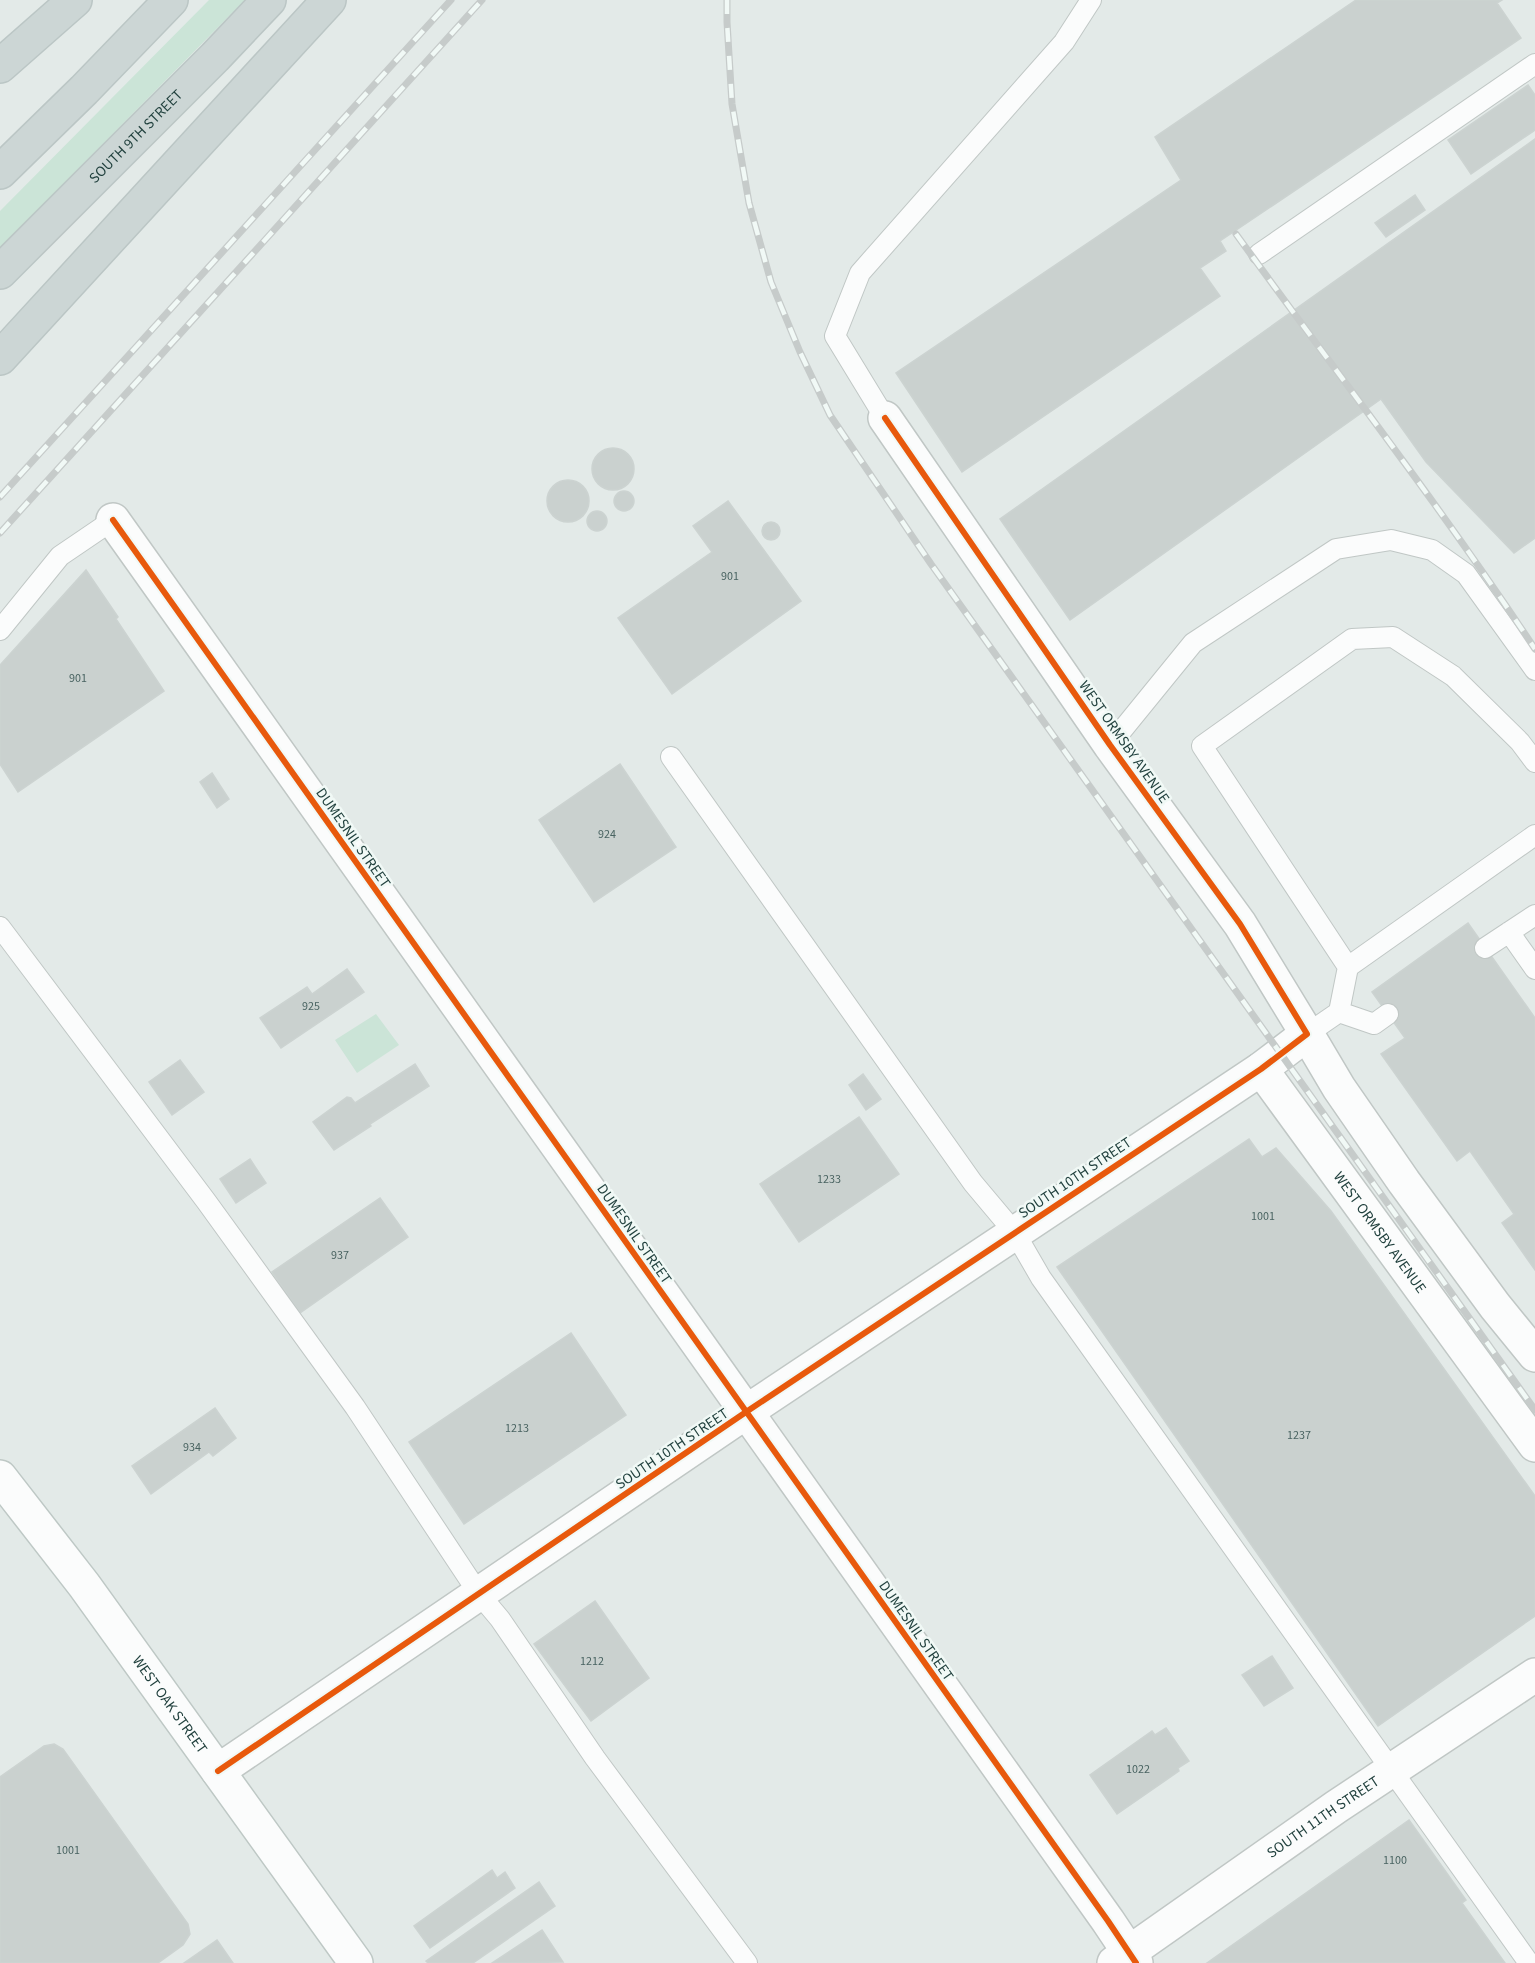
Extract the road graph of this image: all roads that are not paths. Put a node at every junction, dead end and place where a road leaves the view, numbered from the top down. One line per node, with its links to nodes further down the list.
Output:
1 (75, 0): 7 (main road)
2 (171, 0): 8 (main road)
3 (269, 0): 10 (main road, SOUTH 9TH STREET)
4 (329, 0): 11 (main road)
5 (1091, 0): 12 (lane)
6 (1535, 64): 9 (lane)
7 (0, 66)
8 (0, 172)
9 (1259, 254)
10 (0, 272)
11 (0, 358)
12 (885, 418): 16 (street, WEST ORMSBY AVENUE)
13 (113, 520): 14 (lane); 32 (street, DUMESNIL STREET)
14 (0, 630)
15 (1535, 670): 16 (lane)
16 (1110, 745): 28 (street, WEST ORMSBY AVENUE)
17 (671, 757): 30 (lane)
18 (1535, 762): 24 (lane)
19 (1535, 835): 24 (lane)
20 (1535, 915): 22 (lane)
21 (0, 927): 35 (lane)
22 (1509, 932): 23 (lane); 25 (lane)
23 (1485, 948)
24 (1347, 967): 26 (lane)
25 (1535, 969)
26 (1339, 1012): 27 (lane); 28 (lane)
27 (1388, 1014)
28 (1307, 1034): 29 (street); 31 (street, WEST ORMSBY AVENUE)
29 (1261, 1069): 30 (street, SOUTH 10TH STREET); 33 (street, WEST ORMSBY AVENUE)
30 (1015, 1233): 32 (street, SOUTH 10TH STREET); 38 (lane)
31 (1535, 1355)
32 (746, 1412): 35 (street, SOUTH 10TH STREET); 39 (street, DUMESNIL STREET)
33 (1535, 1445)
34 (0, 1477): 37 (street, WEST OAK STREET)
35 (479, 1594): 37 (street, SOUTH 10TH STREET); 41 (lane)
36 (1535, 1675): 38 (street, SOUTH 11TH STREET)
37 (218, 1771): 40 (street, WEST OAK STREET)
38 (1391, 1771): 39 (street, SOUTH 11TH STREET); 42 (lane)
39 (1126, 1960)
40 (356, 1963)
41 (747, 1963)
42 (1529, 1963)

